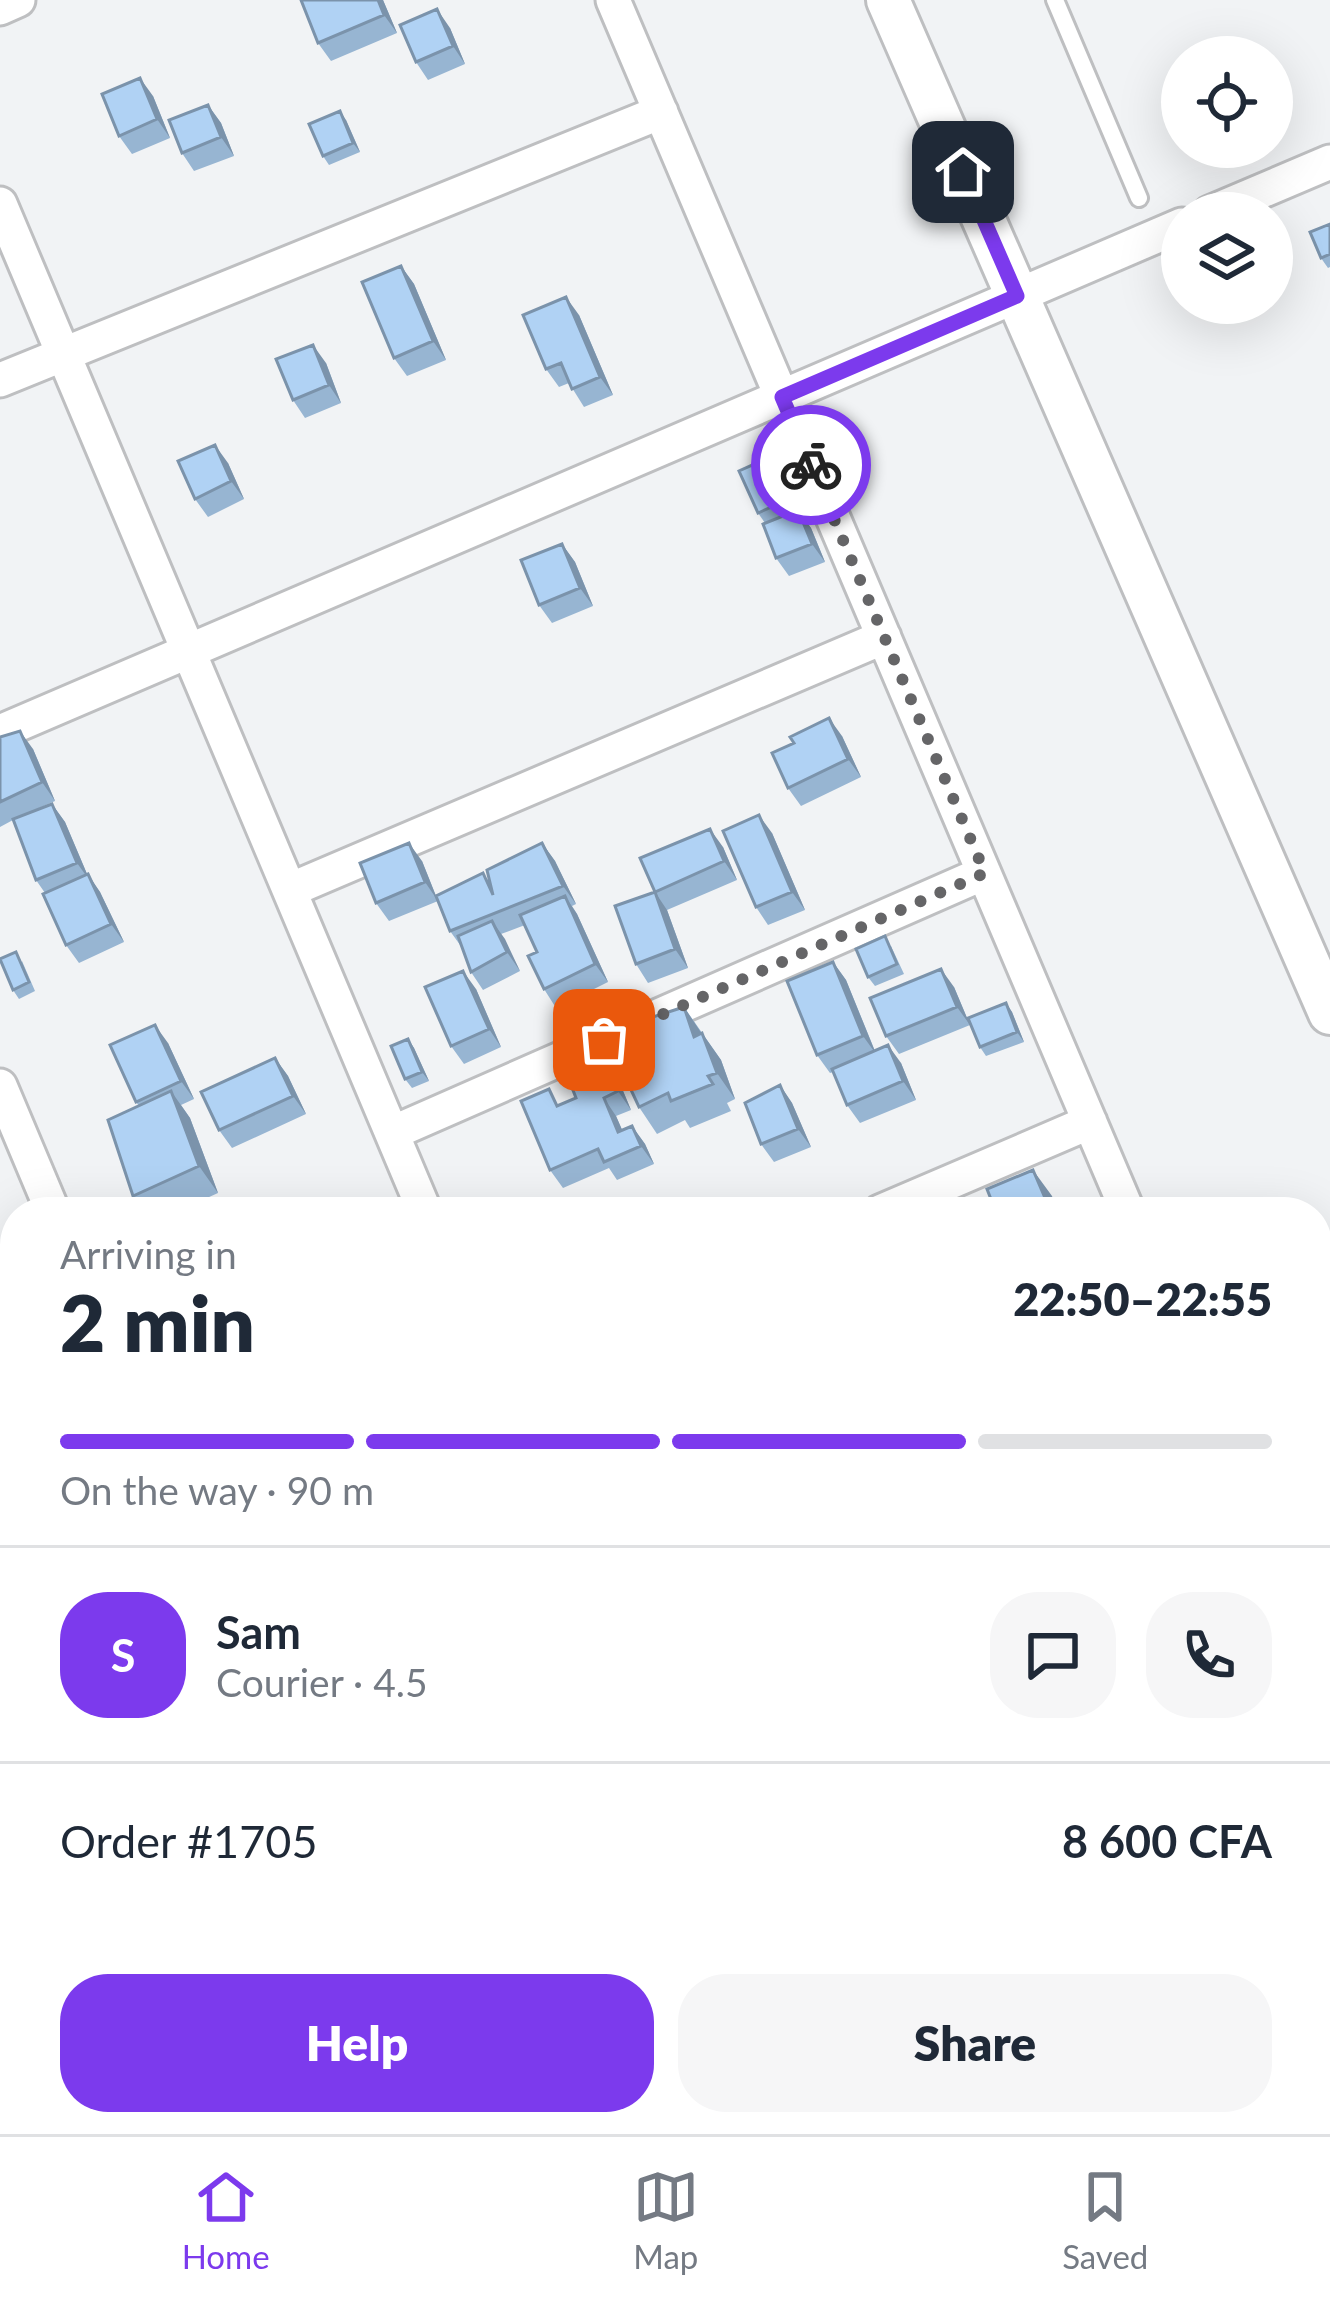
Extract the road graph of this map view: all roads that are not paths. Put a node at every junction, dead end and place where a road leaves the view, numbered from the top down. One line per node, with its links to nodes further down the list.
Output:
1 (18, 0): 5 (street)
2 (613, 0): 6 (street)
3 (1055, 0): 9 (lane)
4 (896, 3): 12 (street)
5 (0, 8)
6 (661, 112): 13 (street); 15 (street)
7 (1330, 161): 8 (street)
8 (1258, 192)
9 (1139, 198)
10 (0, 204): 13 (street)
11 (1161, 234): 12 (street)
12 (1017, 296): 15 (street); 21 (street)
13 (63, 352): 14 (street); 17 (street)
14 (0, 380)
15 (782, 397): 16 (street); 17 (street)
16 (884, 637): 19 (street); 20 (street)
17 (188, 651): 18 (street); 20 (street)
18 (0, 732)
19 (985, 873): 23 (street); 24 (street)
20 (290, 890): 24 (street)
21 (1330, 1013)
22 (0, 1086): 25 (street)
23 (1090, 1122): 27 (street); 28 (street)
24 (392, 1133): 26 (street)
25 (46, 1197)
26 (419, 1197)
27 (915, 1197)
28 (1122, 1197)

